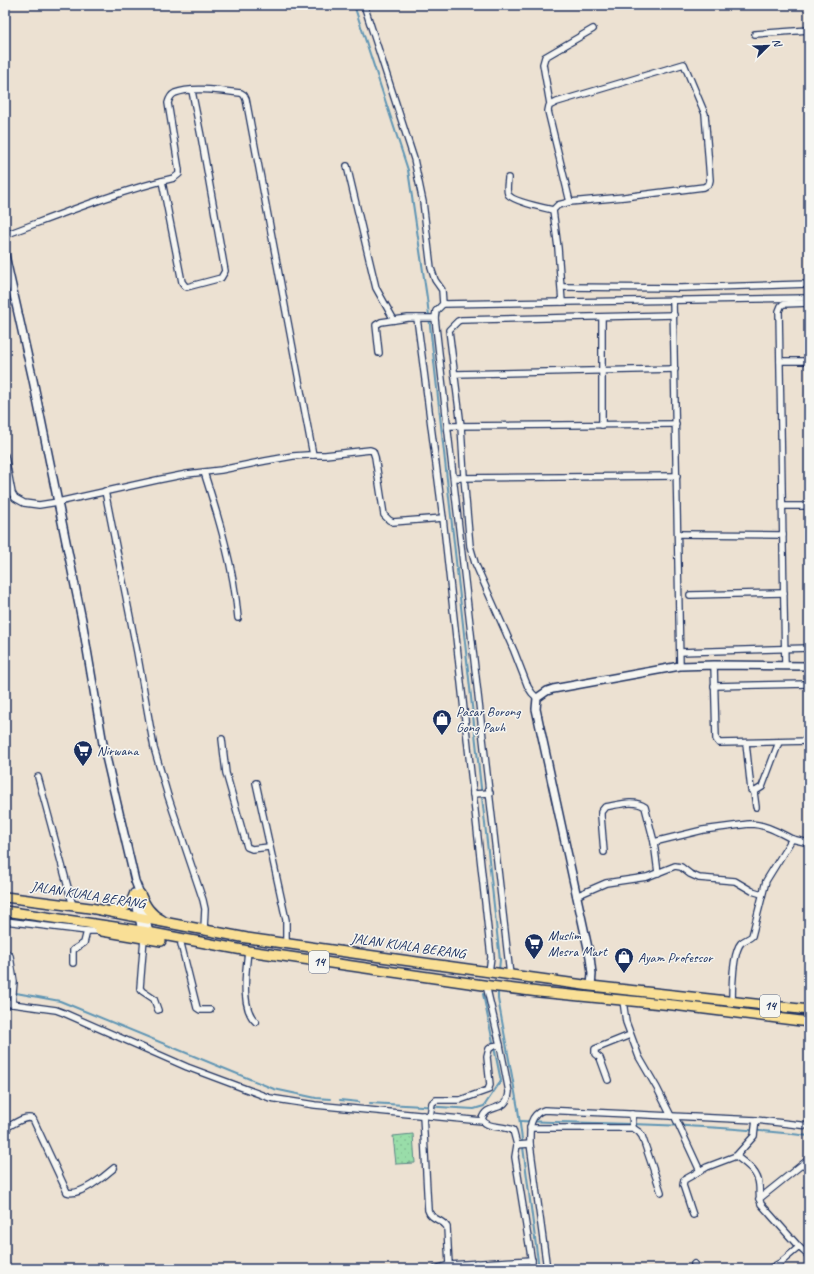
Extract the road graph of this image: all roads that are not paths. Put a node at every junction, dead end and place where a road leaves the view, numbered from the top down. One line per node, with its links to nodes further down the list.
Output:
1 (364, 5): 21 (street)
2 (593, 29): 6 (street)
3 (809, 30): 4 (street)
4 (755, 34)
5 (192, 91): 9 (street); 9 (street); 37 (street)
6 (550, 104): 10 (street); 10 (street)
7 (347, 166): 26 (street)
8 (508, 178): 11 (street)
9 (162, 181): 12 (street)
10 (570, 202): 11 (street)
11 (553, 210): 15 (street)
12 (5, 235)
13 (5, 254): 44 (street)
14 (809, 284): 15 (street)
15 (562, 287): 19 (street)
16 (809, 298): 18 (street)
17 (674, 300): 18 (street); 19 (street); 22 (street)
18 (793, 301): 20 (street); 28 (street)
19 (562, 302): 21 (street)
20 (809, 303)
21 (443, 304): 25 (street)
22 (674, 315): 23 (street); 30 (street)
23 (602, 317): 31 (street); 32 (street)
24 (420, 318): 25 (street); 26 (street); 47 (street)
25 (433, 318): 35 (street)
26 (394, 320): 27 (street)
27 (380, 353)
28 (780, 361): 29 (street); 45 (street)
29 (809, 361)
30 (675, 368): 31 (street); 33 (street)
31 (602, 371): 32 (street); 34 (street)
32 (455, 374): 36 (street)
33 (676, 424): 34 (street); 40 (street)
34 (602, 425): 36 (street)
35 (448, 426): 36 (street); 41 (street)
36 (462, 426): 42 (street)
37 (313, 455): 39 (street); 47 (street)
38 (5, 456): 44 (street)
39 (204, 472): 43 (street); 52 (street)
40 (677, 476): 42 (street); 48 (street)
41 (454, 478): 42 (street); 71 (street)
42 (464, 478): 62 (street)
43 (105, 491): 44 (street); 90 (street)
44 (58, 502): 80 (street)
45 (783, 506): 46 (street); 49 (street)
46 (809, 506)
47 (443, 518): 70 (street)
48 (678, 534): 49 (street); 55 (street)
49 (783, 535): 50 (street)
50 (784, 593): 51 (street); 54 (street)
51 (690, 595)
52 (238, 618)
53 (809, 648): 54 (street)
54 (785, 649): 55 (street); 57 (street)
55 (680, 652): 58 (street)
56 (714, 664): 57 (street); 58 (street); 61 (street)
57 (785, 665): 59 (street)
58 (680, 666): 62 (street)
59 (809, 666)
60 (809, 684): 61 (street)
61 (714, 686): 66 (street)
62 (537, 698): 81 (street)
63 (222, 739): 76 (street)
64 (809, 741): 65 (street)
65 (779, 742): 66 (street); 69 (street)
66 (746, 743): 69 (street)
67 (38, 777): 83 (street)
68 (256, 783): 76 (street)
69 (754, 792): 72 (street)
70 (474, 794): 71 (street); 98 (street)
71 (488, 794): 99 (street)
72 (756, 807)
73 (792, 839): 74 (street); 75 (street); 79 (street)
74 (654, 842): 77 (street); 78 (street)
75 (809, 843)
76 (269, 847): 92 (street)
77 (604, 852)
78 (658, 873): 79 (street); 81 (street)
79 (762, 894): 105 (street)
80 (137, 895): 85 (highway); 86 (street); 88 (highway)
81 (576, 896): 101 (street)
82 (5, 897): 83 (highway, JALAN KUALA BERANG / 14)
83 (73, 906): 85 (highway, JALAN KUALA BERANG / 14)
84 (5, 911): 89 (highway, JALAN KUALA BERANG / 14)
85 (107, 911): 86 (highway, JALAN KUALA BERANG / 14)
86 (142, 918): 88 (highway, JALAN KUALA BERANG / 14); 91 (street)
87 (5, 921): 89 (street)
88 (167, 922): 90 (highway, JALAN KUALA BERANG / 14)
89 (86, 926): 91 (highway, JALAN KUALA BERANG / 14); 91 (highway, JALAN KUALA BERANG / 14); 97 (street)
90 (204, 929): 92 (highway, JALAN KUALA BERANG / 14)
91 (145, 934): 93 (highway, JALAN KUALA BERANG / 14); 94 (highway, JALAN KUALA BERANG / 14); 107 (street)
92 (286, 943): 98 (highway, JALAN KUALA BERANG / 14)
93 (182, 944): 94 (highway, JALAN KUALA BERANG / 14); 108 (street)
94 (206, 944): 96 (highway, JALAN KUALA BERANG / 14)
95 (5, 951): 103 (street)
96 (248, 951): 100 (highway, JALAN KUALA BERANG / 14); 111 (street)
97 (73, 963)
98 (490, 972): 99 (highway, JALAN KUALA BERANG / 14)
99 (508, 975): 101 (highway, JALAN KUALA BERANG / 14)
100 (488, 986): 104 (highway, JALAN KUALA BERANG / 14); 114 (street)
101 (591, 986): 102 (highway, JALAN KUALA BERANG / 14)
102 (720, 1000): 105 (highway, JALAN KUALA BERANG / 14); 110 (highway)
103 (13, 1001): 106 (street); 117 (street)
104 (623, 1001): 110 (highway, JALAN KUALA BERANG / 14); 113 (street)
105 (732, 1002): 109 (highway, JALAN KUALA BERANG / 14)
106 (5, 1003)
107 (158, 1010)
108 (210, 1010)
109 (809, 1010)
110 (733, 1013): 112 (highway, JALAN KUALA BERANG / 14)
111 (256, 1022)
112 (809, 1022)
113 (630, 1035): 115 (street); 119 (street)
114 (497, 1045): 116 (street); 120 (street)
115 (608, 1080)
116 (430, 1113): 117 (street); 120 (street)
117 (423, 1115): 138 (street)
118 (632, 1116): 119 (street); 123 (street); 124 (street)
119 (674, 1118): 121 (street); 131 (street)
120 (482, 1121): 127 (street)
121 (756, 1122): 122 (street); 128 (street)
122 (809, 1126)
123 (530, 1127): 124 (street); 126 (street)
124 (632, 1127): 132 (street)
125 (5, 1128): 130 (street)
126 (528, 1144): 127 (street); 142 (street)
127 (517, 1145): 137 (street)
128 (736, 1156): 131 (street); 133 (street)
129 (809, 1159): 133 (street)
130 (114, 1168)
131 (700, 1171): 134 (street)
132 (661, 1192)
133 (759, 1199): 135 (street)
134 (693, 1215)
135 (799, 1247): 136 (street); 143 (street)
136 (809, 1256)
137 (532, 1260): 139 (street); 141 (street)
138 (450, 1266): 139 (street); 140 (street)
139 (477, 1266)
140 (435, 1269)
141 (533, 1269)
142 (547, 1269)
143 (769, 1269)

